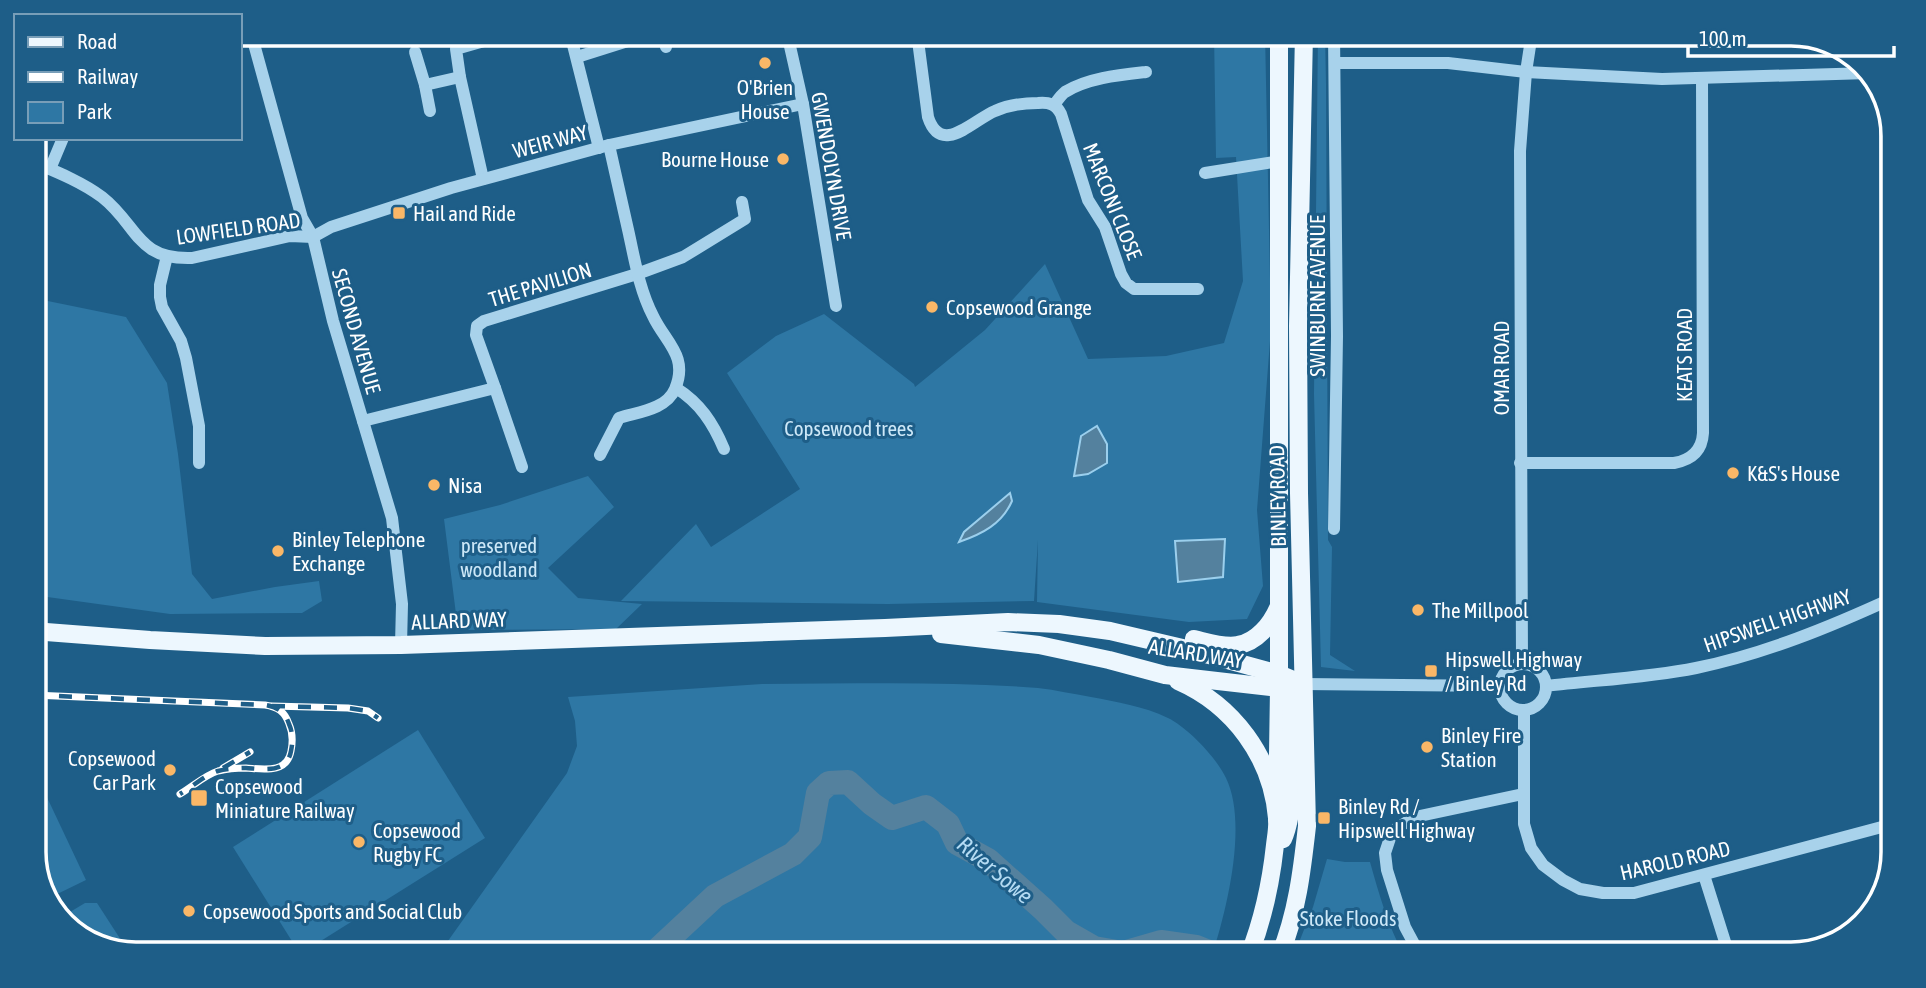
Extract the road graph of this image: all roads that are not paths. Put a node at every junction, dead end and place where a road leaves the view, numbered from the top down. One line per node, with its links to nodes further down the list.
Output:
1 (255, 46): 31 (street, SECOND AVENUE)
2 (466, 46): 17 (street)
3 (574, 46): 12 (street)
4 (612, 46): 12 (street)
5 (790, 46): 20 (street, GWENDOLYN DRIVE)
6 (919, 46): 21 (street)
7 (1279, 46): 25 (main road, BINLEY ROAD)
8 (1304, 46): 54 (main road, BINLEY ROAD)
9 (1334, 46): 13 (street, SWINBURNE AVENUE)
10 (1530, 46): 15 (street, OMAR ROAD)
11 (415, 52): 19 (street)
12 (577, 57): 24 (street)
13 (1335, 62): 15 (street); 44 (street, SWINBURNE AVENUE)
14 (1146, 72): 21 (street)
15 (1526, 72): 18 (street); 42 (street, OMAR ROAD)
16 (1855, 73): 18 (street)
17 (460, 77): 19 (street); 29 (street)
18 (1702, 78): 42 (street, KEATS ROAD)
19 (425, 85): 22 (street)
20 (803, 104): 24 (street, WEIR WAY); 35 (street, GWENDOLYN DRIVE)
21 (1054, 105): 34 (street, MARCONI CLOSE)
22 (430, 111)
23 (62, 140): 27 (street)
24 (604, 146): 29 (street, WEIR WAY); 33 (street)
25 (1280, 161): 28 (street); 46 (main road, BINLEY ROAD)
26 (46, 167): 27 (street, LOWFIELD ROAD)
27 (50, 169): 32 (street, LOWFIELD ROAD)
28 (1205, 173)
29 (483, 179): 31 (street, WEIR WAY)
30 (742, 202): 33 (street)
31 (313, 237): 32 (street, LOWFIELD ROAD); 38 (street, SECOND AVENUE)
32 (167, 256): 41 (street)
33 (638, 274): 36 (street, THE PAVILION); 37 (street)
34 (1198, 289)
35 (836, 306)
36 (495, 388): 38 (street); 43 (street, THE PAVILION)
37 (676, 388): 39 (street); 40 (street)
38 (363, 421): 50 (street, SECOND AVENUE)
39 (724, 449)
40 (600, 456)
41 (199, 463)
42 (1520, 463): 51 (street, OMAR ROAD)
43 (522, 467)
44 (1334, 529)
45 (1881, 603): 56 (street, HIPSWELL HIGHWAY)
46 (1279, 605): 48 (main road, ALLARD WAY); 53 (main road, BINLEY ROAD)
47 (886, 628): 48 (main road, ALLARD WAY); 50 (main road, ALLARD WAY); 52 (main road, ALLARD WAY)
48 (1110, 631): 53 (main road, ALLARD WAY)
49 (46, 632): 50 (main road, ALLARD WAY)
50 (401, 645)
51 (1522, 664): 55 (street); 56 (street)
52 (1165, 675): 53 (main road, ALLARD WAY); 59 (main road)
53 (1279, 681): 54 (main road, ALLARD WAY); 59 (main road, BINLEY ROAD)
54 (1308, 684): 55 (street); 61 (main road); 64 (main road, BINLEY ROAD)
55 (1500, 686): 57 (street)
56 (1546, 687): 57 (street)
57 (1524, 710): 58 (street, HAROLD ROAD)
58 (1523, 794): 62 (street, HAROLD ROAD); 65 (street)
59 (1277, 820): 61 (main road)
60 (1881, 827): 62 (street, HAROLD ROAD)
61 (1274, 859): 63 (main road)
62 (1704, 875): 66 (street)
63 (1253, 942)
64 (1284, 942)
65 (1413, 942)
66 (1725, 942)

